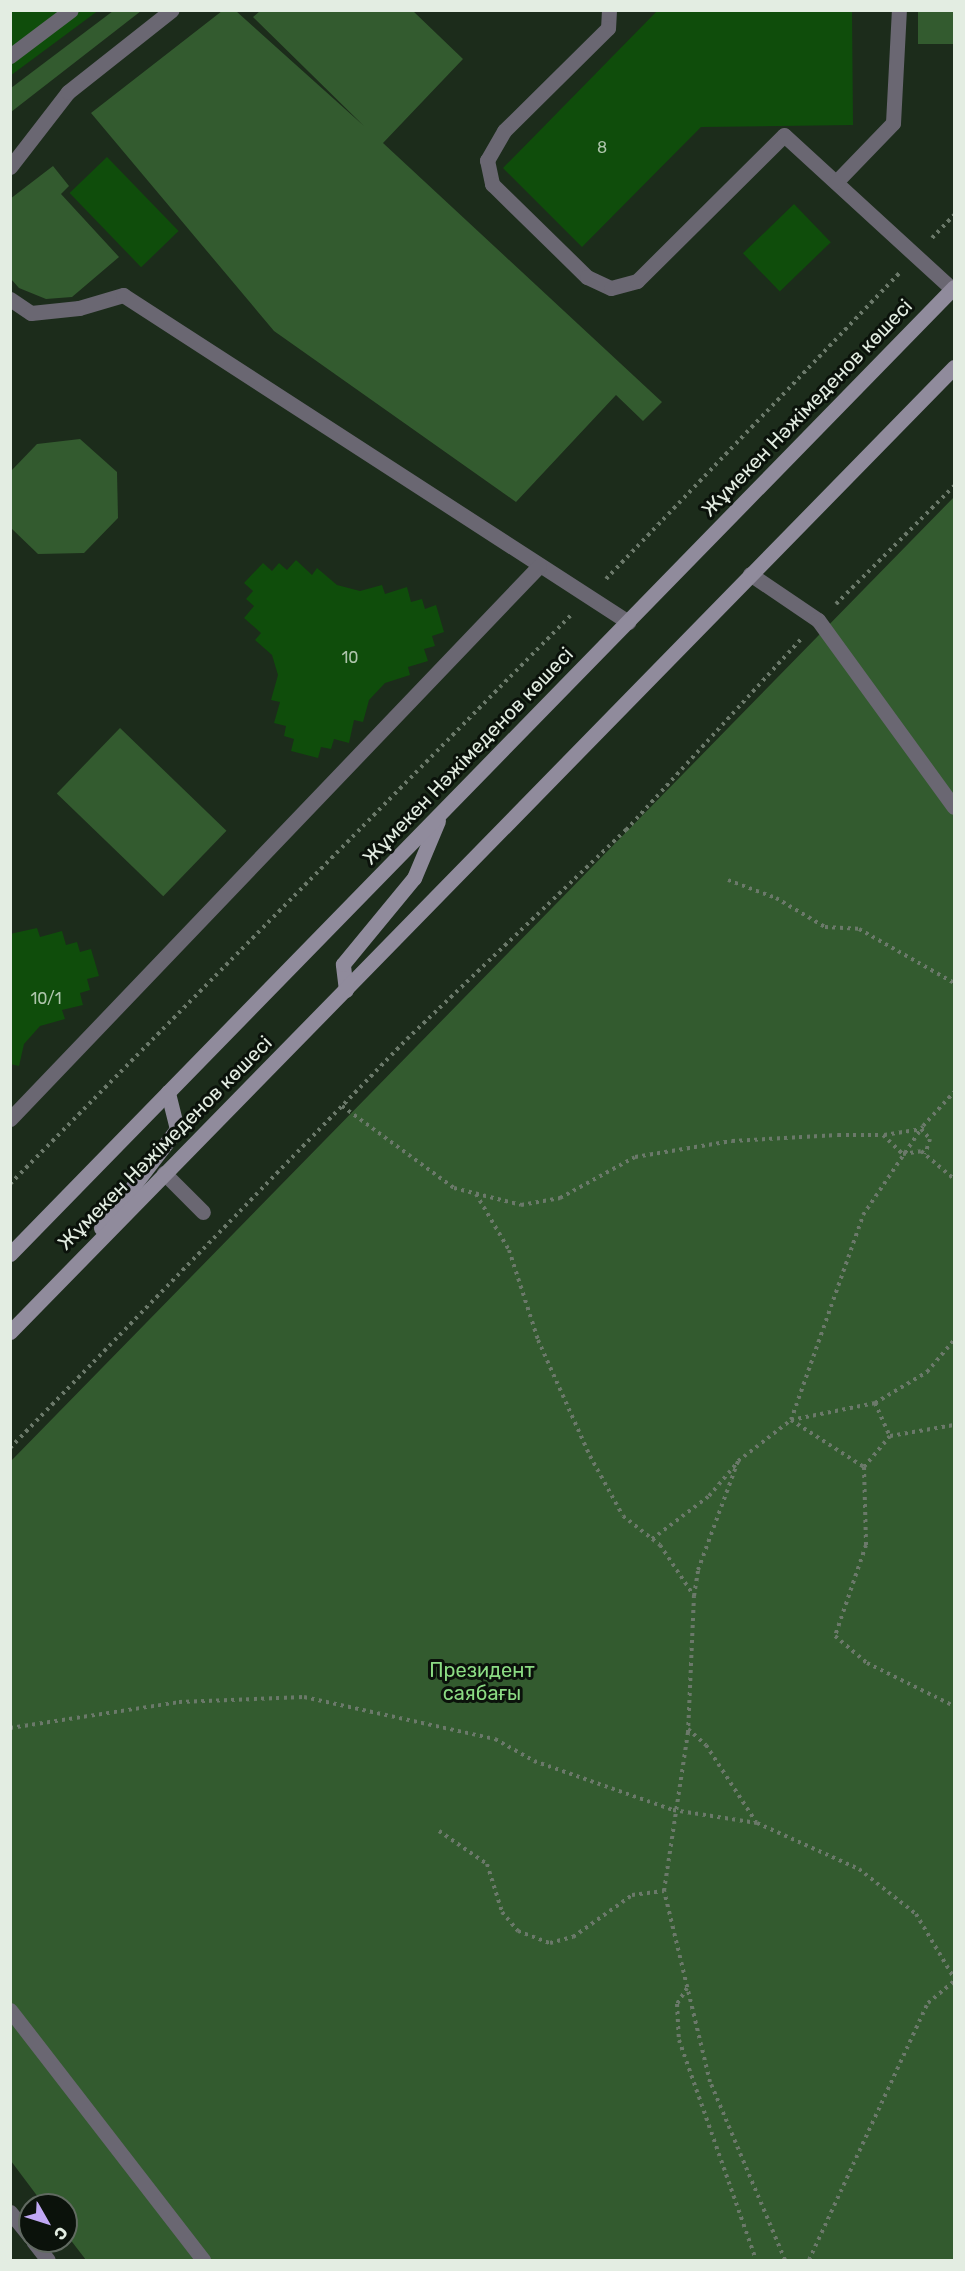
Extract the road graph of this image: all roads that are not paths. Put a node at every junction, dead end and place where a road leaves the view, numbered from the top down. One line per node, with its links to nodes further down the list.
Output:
1 (71, 10): 5 (lane)
2 (172, 10): 6 (lane)
3 (609, 10): 7 (lane)
4 (899, 10): 7 (lane)
5 (10, 56)
6 (10, 166)
7 (836, 182): 8 (lane)
8 (953, 288): 13 (main road, Жұмекен Нәжімеденов көшесі)
9 (10, 299): 11 (lane)
10 (954, 367): 12 (main road, Жұмекен Нәжімеденов көшесі)
11 (539, 566): 13 (lane); 18 (lane)
12 (750, 574): 14 (lane); 16 (main road, Жұмекен Нәжімеденов көшесі)
13 (628, 622): 15 (main road, Жұмекен Нәжімеденов көшесі)
14 (954, 807)
15 (440, 815): 16 (main road); 17 (main road, Жұмекен Нәжімеденов көшесі)
16 (346, 990): 19 (main road, Жұмекен Нәжімеденов көшесі)
17 (168, 1092): 21 (main road); 22 (main road, Жұмекен Нәжімеденов көшесі)
18 (10, 1119)
19 (164, 1173): 20 (lane); 21 (main road, Жұмекен Нәжімеденов көшесі)
20 (203, 1212)
21 (90, 1250): 23 (main road, Жұмекен Нәжімеденов көшесі)
22 (10, 1254)
23 (10, 1332)
24 (10, 2010): 25 (lane)
25 (203, 2260)

